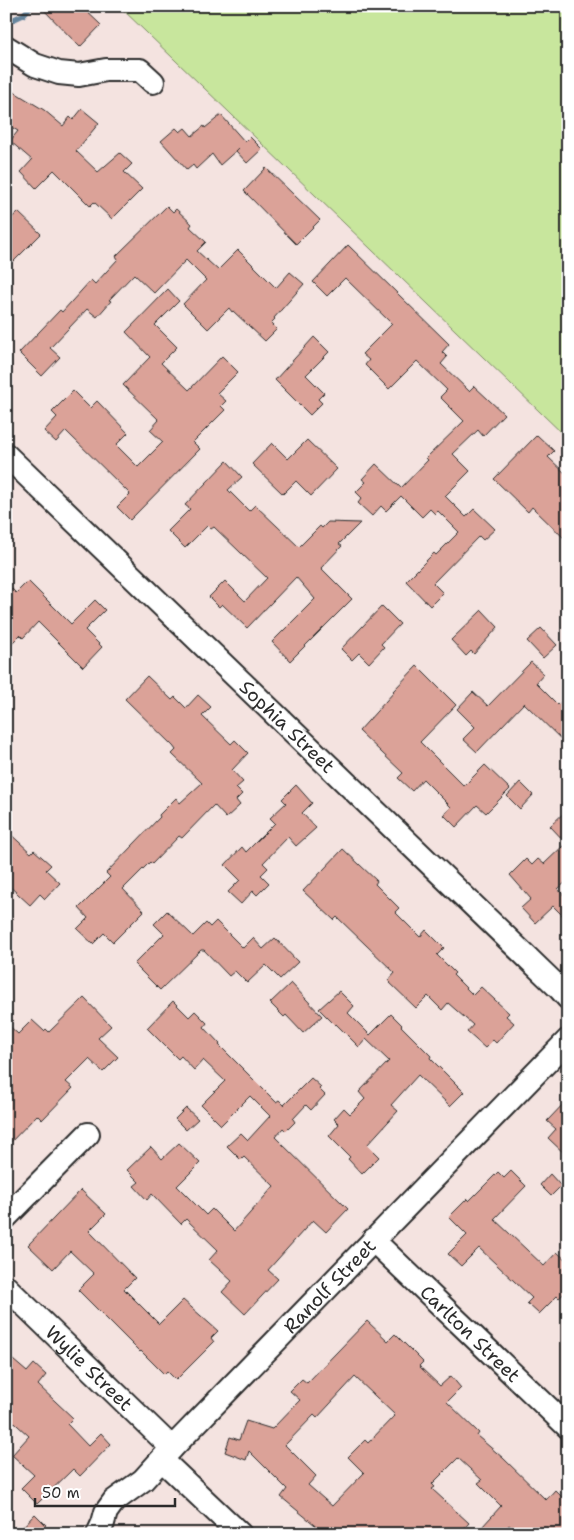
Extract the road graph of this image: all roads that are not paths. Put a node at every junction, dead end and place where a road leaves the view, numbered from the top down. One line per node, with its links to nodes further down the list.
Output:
1 (6, 47): 2 (street)
2 (153, 82)
3 (6, 455): 4 (street, Sophia Street)
4 (568, 998)
5 (568, 1040): 8 (street, Ranolf Street)
6 (88, 1134): 7 (street)
7 (6, 1217)
8 (373, 1240): 10 (street, Carlton Street); 11 (street, Ranolf Street)
9 (6, 1288): 11 (street, Wylie Street)
10 (568, 1427)
11 (167, 1454): 12 (street, Ranolf Street); 13 (street, Wylie Street)
12 (98, 1534)
13 (240, 1534)

